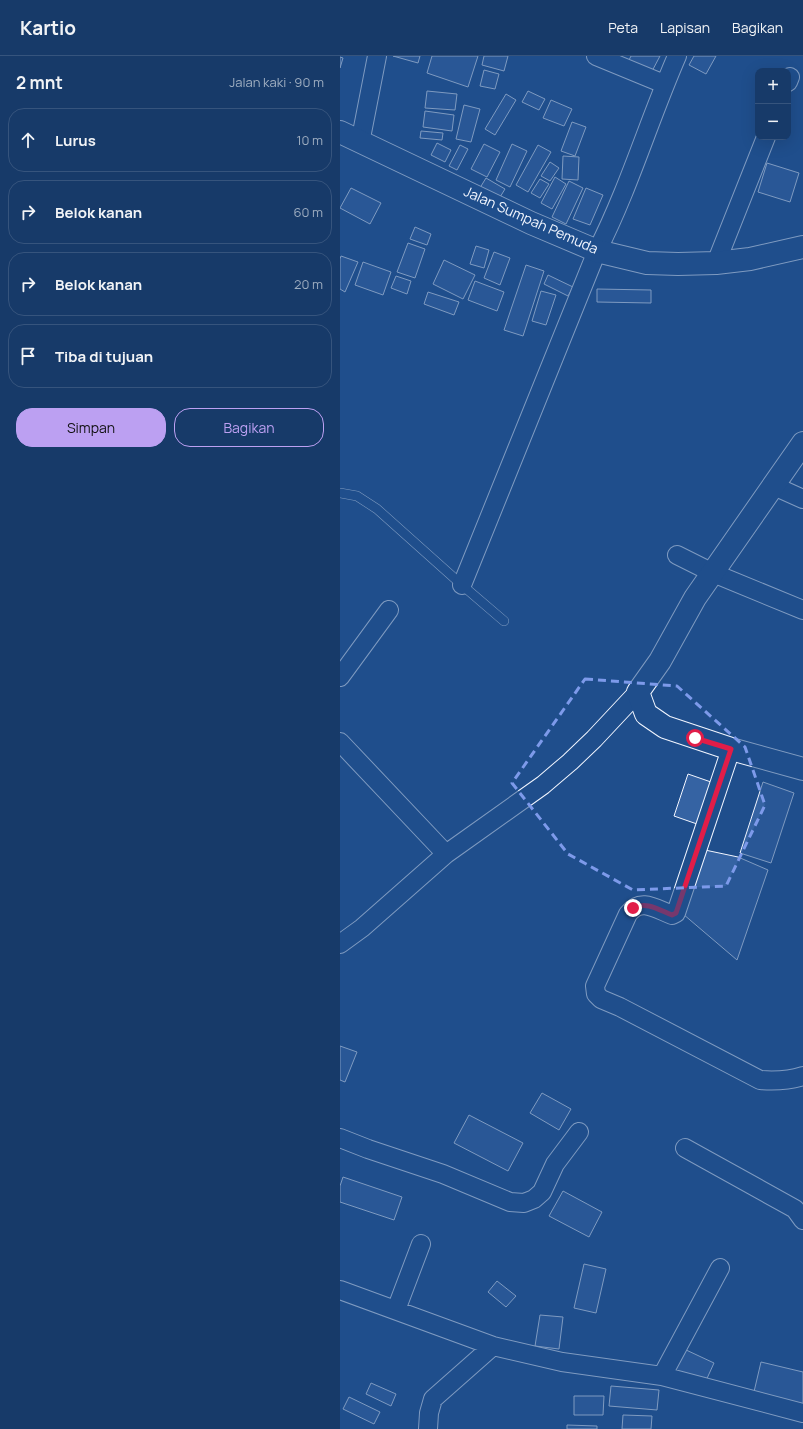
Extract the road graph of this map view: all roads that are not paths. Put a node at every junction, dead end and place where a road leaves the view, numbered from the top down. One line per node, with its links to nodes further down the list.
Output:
1 (378, 56): 5 (street)
2 (596, 56): 4 (street)
3 (677, 56): 4 (street)
4 (664, 84): 8 (street)
5 (348, 137): 8 (main road, Jalan Sumpah Pemuda)
6 (765, 140): 9 (street)
7 (803, 247): 9 (main road, Jalan Sumpah Pemuda)
8 (597, 251): 9 (main road, Jalan Sumpah Pemuda); 16 (street)
9 (716, 263)
10 (803, 443): 11 (main road)
11 (774, 486): 13 (street); 15 (main road)
12 (340, 493): 16 (lane)
13 (803, 499)
14 (677, 555): 15 (street)
15 (713, 573): 18 (street); 21 (main road)
16 (462, 585): 19 (lane)
17 (389, 610): 20 (street)
18 (803, 610)
19 (504, 621)
20 (340, 677)
21 (638, 692): 23 (main road); 25 (street)
22 (340, 742): 25 (street)
23 (731, 749): 24 (main road); 27 (street)
24 (803, 769)
25 (446, 854): 26 (street)
26 (340, 944)
27 (803, 1076)
28 (579, 1132): 29 (street)
29 (340, 1138)
30 (685, 1148): 31 (street)
31 (803, 1220)
32 (421, 1244): 35 (street)
33 (720, 1268): 37 (street)
34 (340, 1290): 35 (street)
35 (396, 1310): 36 (street)
36 (493, 1346): 37 (street); 39 (street)
37 (662, 1376): 38 (street)
38 (803, 1413)
39 (428, 1429)

